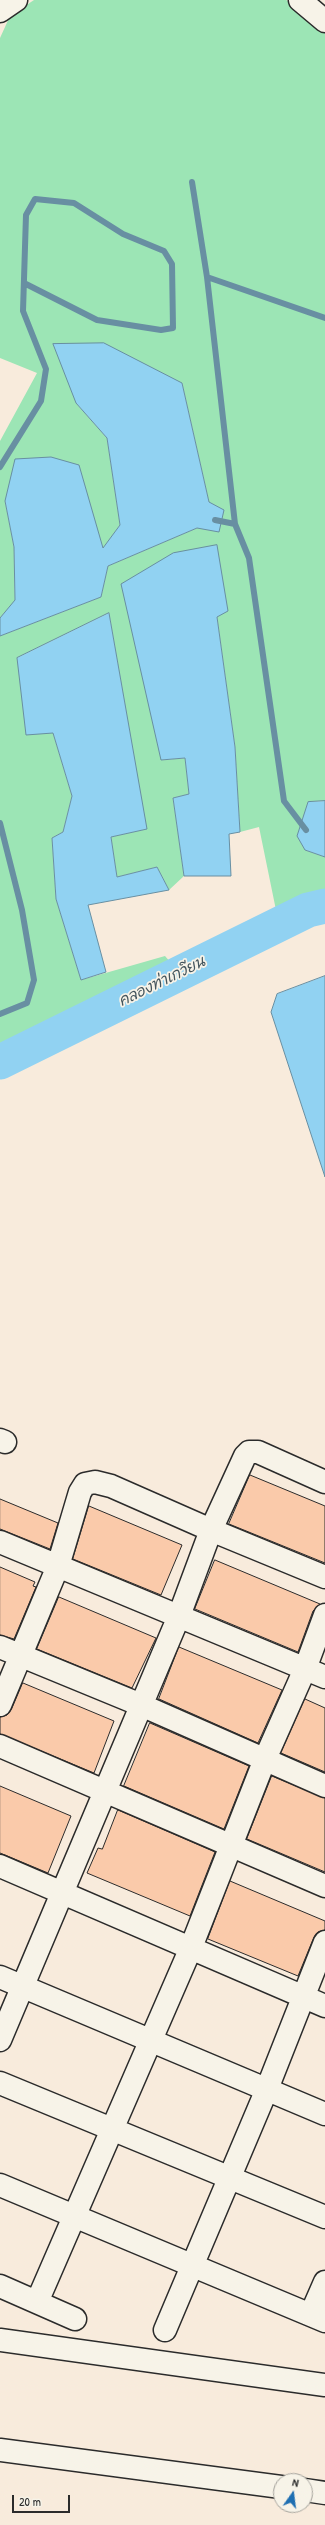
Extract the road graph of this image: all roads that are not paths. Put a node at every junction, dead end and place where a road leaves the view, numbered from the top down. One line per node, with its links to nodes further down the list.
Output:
1 (16, 0): 3 (street)
2 (300, 0): 4 (street)
3 (0, 11)
4 (325, 20)
5 (325, 1482): 6 (street)
6 (211, 1530): 8 (street); 9 (street); 11 (street)
7 (0, 1542): 8 (street)
8 (58, 1566): 11 (street); 13 (street)
9 (325, 1577)
10 (325, 1615): 14 (street)
11 (179, 1616): 14 (street); 17 (street)
12 (0, 1647): 13 (street)
13 (21, 1656): 16 (street); 17 (street)
14 (305, 1669): 15 (street); 19 (street)
15 (325, 1677)
16 (0, 1705)
17 (142, 1705): 19 (street); 21 (street)
18 (0, 1746): 21 (street)
19 (265, 1759): 20 (street); 22 (street)
20 (325, 1786)
21 (106, 1790): 22 (street); 25 (street)
22 (232, 1845): 24 (street); 27 (street)
23 (0, 1866): 25 (street)
24 (325, 1886)
25 (63, 1892): 27 (street); 29 (street)
26 (325, 1942): 30 (street)
27 (190, 1950): 30 (street); 33 (street)
28 (0, 1978): 29 (street)
29 (22, 1987): 32 (street); 33 (street)
30 (305, 1997): 31 (street); 35 (street)
31 (325, 2006)
32 (0, 2040)
33 (149, 2040): 35 (street); 37 (street)
34 (0, 2083): 37 (street)
35 (267, 2089): 36 (street); 38 (street)
36 (325, 2114)
37 (113, 2128): 38 (street); 40 (street)
38 (230, 2176): 41 (street); 42 (street)
39 (0, 2185): 40 (street)
40 (75, 2216): 42 (street); 45 (street)
41 (325, 2217)
42 (193, 2265): 46 (street); 48 (street)
43 (325, 2282): 46 (street)
44 (0, 2286): 45 (street)
45 (37, 2302): 47 (street)
46 (318, 2317)
47 (75, 2319)
48 (165, 2330)
49 (0, 2340): 50 (street)
50 (325, 2386)
51 (0, 2450): 52 (street)
52 (273, 2486)
53 (313, 2491): 54 (street)
54 (325, 2493)

